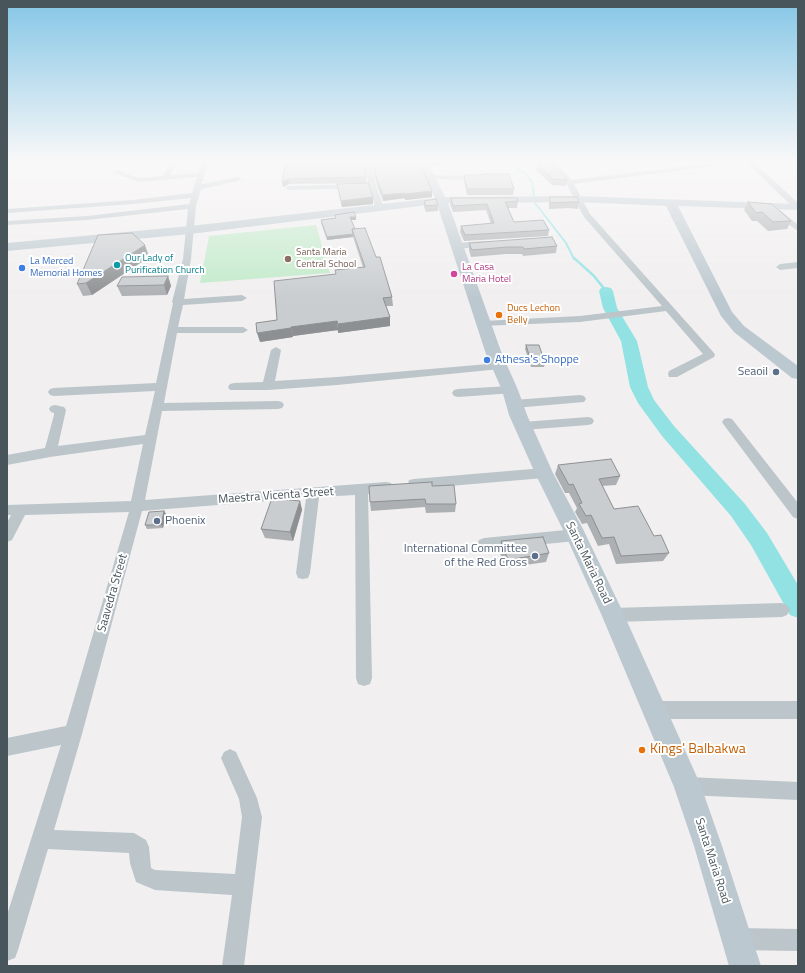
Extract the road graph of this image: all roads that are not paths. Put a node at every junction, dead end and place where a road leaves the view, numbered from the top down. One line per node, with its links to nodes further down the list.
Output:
1 (60, 207): 10 (street)
2 (180, 207): 11 (street)
3 (192, 207): 13 (street, Saavedra Street)
4 (385, 207): 9 (main road)
5 (443, 207): 15 (main road, Santa Maria Road)
6 (582, 207): 21 (street)
7 (676, 207): 22 (main road)
8 (772, 207): 12 (street)
9 (380, 208): 13 (main road)
10 (7, 211)
11 (7, 223)
12 (798, 229)
13 (190, 230): 16 (main road); 20 (street, Saavedra Street)
14 (498, 243): 15 (street)
15 (456, 246): 23 (main road, Santa Maria Road)
16 (7, 248)
17 (798, 265): 18 (street)
18 (780, 267)
19 (242, 298): 20 (street)
20 (177, 302): 24 (street, Saavedra Street)
21 (670, 308): 23 (street); 29 (street)
22 (732, 312): 27 (main road); 30 (main road)
23 (484, 324): 28 (main road, Santa Maria Road)
24 (172, 330): 25 (street); 32 (street, Saavedra Street)
25 (243, 330)
26 (276, 350): 31 (street)
27 (798, 364)
28 (500, 366): 31 (street); 36 (main road, Santa Maria Road)
29 (673, 374)
30 (798, 374)
31 (268, 386): 33 (street)
32 (161, 387): 34 (street); 39 (street, Saavedra Street)
33 (234, 387)
34 (54, 392)
35 (458, 393): 36 (street)
36 (512, 397): 37 (street); 43 (main road, Santa Maria Road)
37 (580, 399)
38 (278, 405): 39 (street)
39 (158, 407): 44 (street, Saavedra Street)
40 (55, 409): 45 (street)
41 (588, 422): 43 (street)
42 (728, 422): 53 (street)
43 (523, 426): 47 (main road, Santa Maria Road)
44 (151, 439): 45 (street); 50 (street, Saavedra Street)
45 (50, 452): 46 (street)
46 (7, 460)
47 (544, 473): 48 (street, Maestra Vicenta Street); 55 (main road, Santa Maria Road)
48 (361, 489): 49 (street, Maestra Vicenta Street); 60 (street)
49 (314, 493): 50 (street, Maestra Vicenta Street); 57 (street)
50 (137, 506): 51 (street, Maestra Vicenta Street); 63 (street, Saavedra Street)
51 (21, 509): 52 (street, Maestra Vicenta Street); 54 (street)
52 (7, 510)
53 (798, 513)
54 (7, 536)
55 (576, 536): 56 (street); 59 (main road, Santa Maria Road)
56 (484, 544)
57 (303, 573)
58 (782, 610): 59 (street)
59 (613, 615): 61 (main road, Santa Maria Road)
60 (364, 678)
61 (654, 710): 62 (street); 66 (main road, Santa Maria Road)
62 (798, 710)
63 (73, 734): 64 (street); 68 (street, Saavedra Street)
64 (7, 747)
65 (230, 758): 69 (street)
66 (687, 786): 67 (street); 70 (main road, Santa Maria Road)
67 (798, 791)
68 (41, 839): 69 (street); 72 (street, Saavedra Street)
69 (244, 885): 73 (street)
70 (737, 939): 71 (street); 74 (main road, Santa Maria Road)
71 (798, 940)
72 (7, 950)
73 (233, 966)
74 (745, 966)

